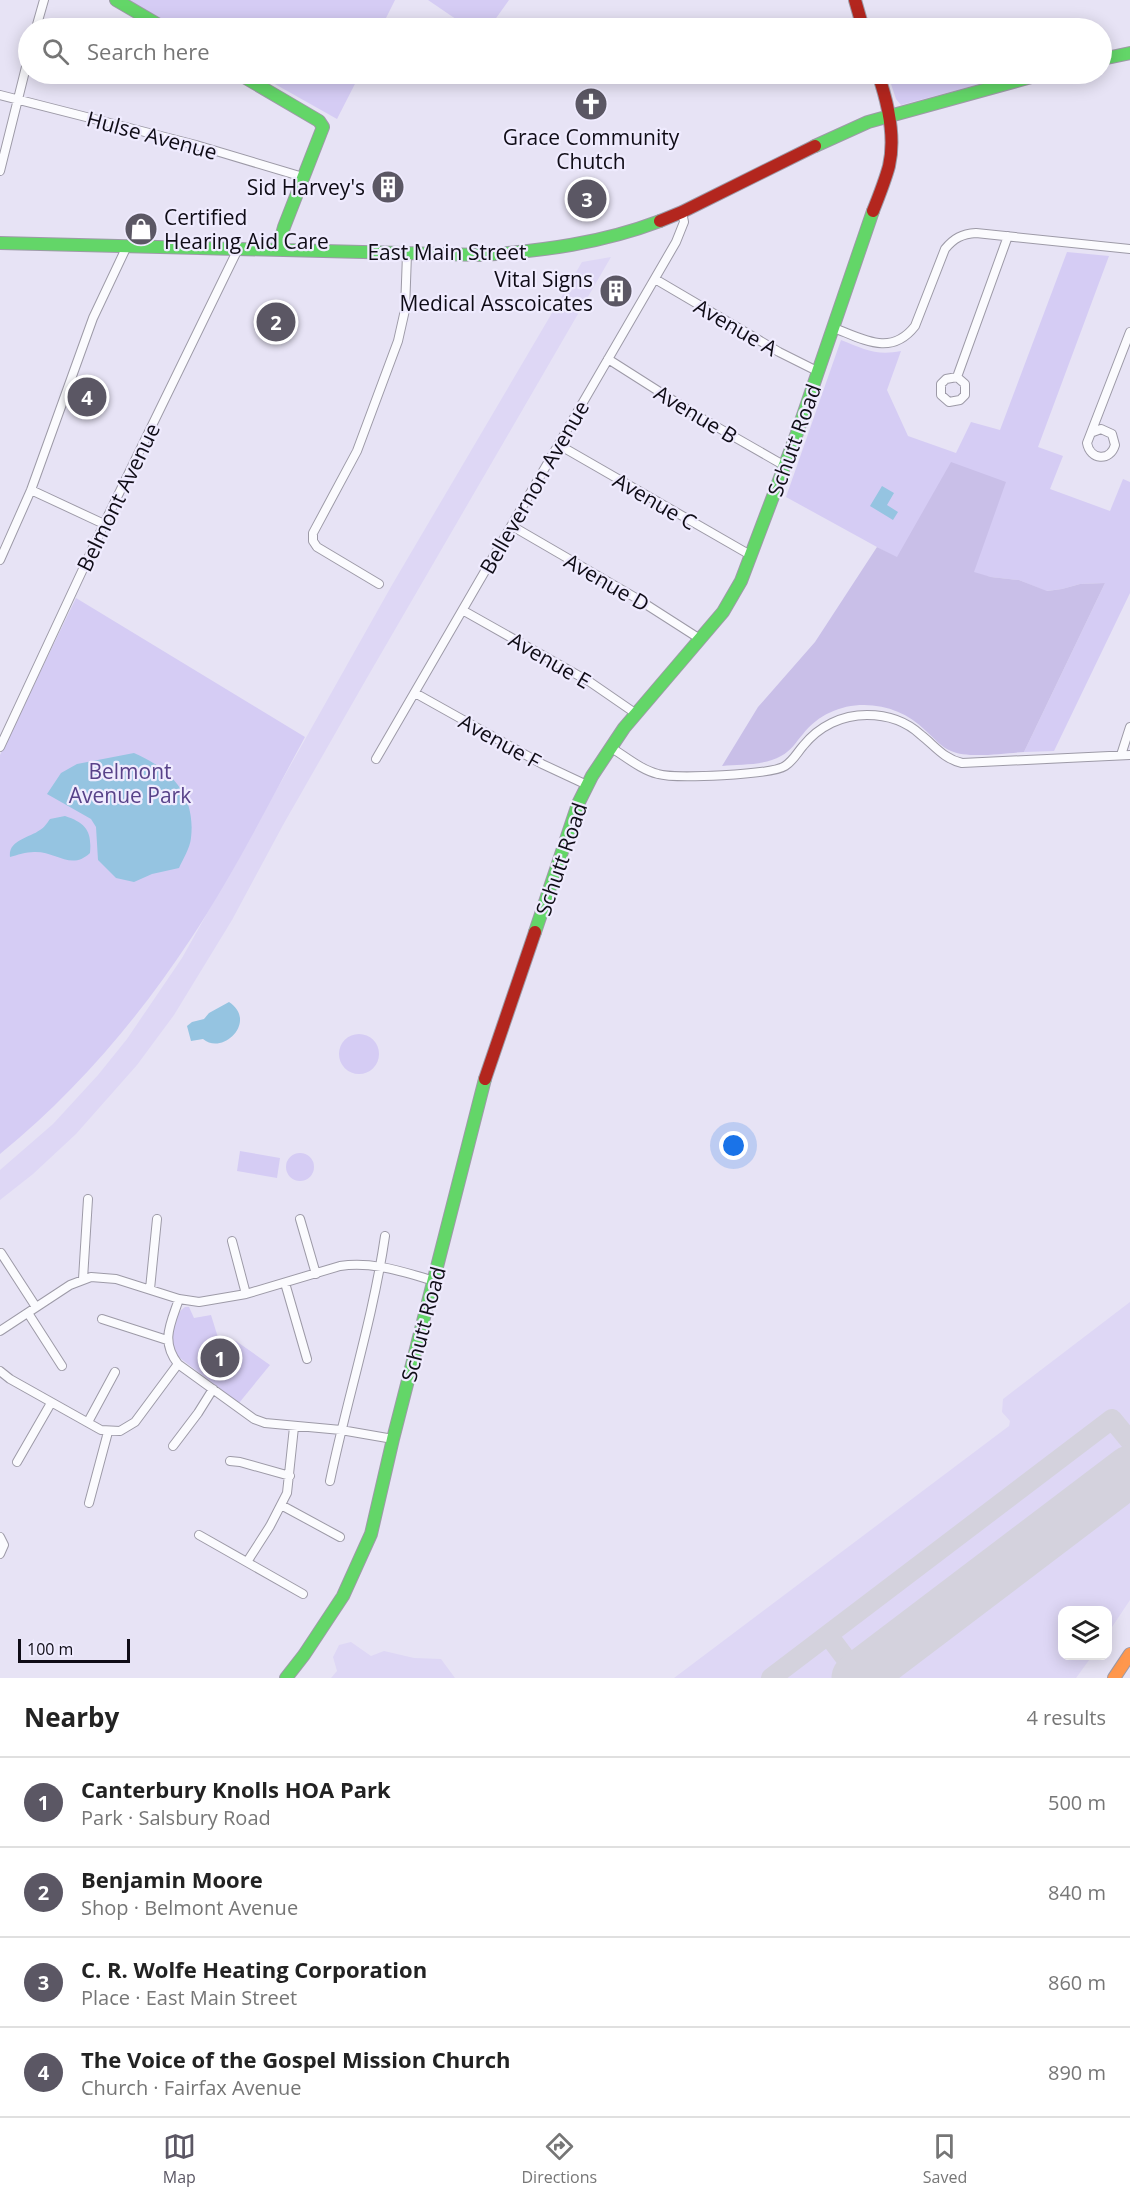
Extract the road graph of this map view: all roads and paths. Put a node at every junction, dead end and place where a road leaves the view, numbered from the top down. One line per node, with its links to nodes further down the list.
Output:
1 (44, 0): 4 (street)
2 (116, 0): 5 (main road)
3 (855, 0): 6 (main road)
4 (39, 18)
5 (147, 18)
6 (860, 18)
7 (1130, 53): 8 (main road)
8 (1112, 57)
9 (22, 84): 14 (street)
10 (256, 84): 17 (main road)
11 (881, 84): 15 (main road, Schutt Road)
12 (1006, 84): 15 (main road, East Main Street)
13 (0, 95): 14 (street, Hulse Avenue)
14 (18, 100): 16 (street); 17 (street, Hulse Avenue)
15 (890, 116): 18 (main road, East Main Street); 27 (main road, Schutt Road)
16 (0, 171)
17 (303, 177): 23 (main road)
18 (682, 212): 25 (main road, East Main Street); 26 (street, Bellevernon Avenue)
19 (1008, 236): 24 (street); 27 (street); 31 (street)
20 (0, 243): 21 (main road, East Main Street)
21 (127, 246): 22 (main road, East Main Street); 35 (street)
22 (238, 249): 23 (main road, East Main Street); 36 (street, Belmont Avenue)
23 (278, 249): 25 (main road, East Main Street)
24 (1130, 249)
25 (408, 254): 40 (street)
26 (655, 279): 29 (street, Bellevernon Avenue); 30 (street, Avenue A)
27 (834, 328): 30 (main road, Schutt Road)
28 (1130, 332): 32 (street)
29 (608, 359): 33 (street, Bellevernon Avenue); 34 (street, Avenue B)
30 (819, 372): 34 (main road, Schutt Road)
31 (957, 377)
32 (1093, 432)
33 (559, 445): 37 (street, Bellevernon Avenue); 38 (street, Avenue C)
34 (785, 466): 38 (main road, Schutt Road)
35 (31, 490): 36 (street); 39 (street)
36 (104, 524): 46 (street, Belmont Avenue)
37 (512, 526): 41 (street, Bellevernon Avenue); 42 (street, Avenue D)
38 (752, 556): 42 (main road, Schutt Road)
39 (0, 560)
40 (379, 584)
41 (464, 610): 43 (street, Bellevernon Avenue); 44 (street, Avenue E)
42 (700, 639): 44 (main road, Schutt Road)
43 (415, 693): 49 (street, Bellevernon Avenue); 50 (street, Avenue F)
44 (635, 713): 47 (main road, Schutt Road)
45 (1130, 727): 48 (street)
46 (0, 747)
47 (610, 747): 48 (street); 50 (main road, Schutt Road)
48 (1125, 755)
49 (376, 759)
50 (587, 785): 60 (main road, Schutt Road)
51 (88, 1199): 59 (street)
52 (300, 1218): 58 (street)
53 (157, 1219): 62 (street)
54 (385, 1236): 57 (street)
55 (232, 1241): 63 (street)
56 (1, 1253): 65 (street)
57 (381, 1266): 58 (street); 60 (street); 79 (street)
58 (316, 1274): 61 (street)
59 (83, 1279): 62 (street); 65 (street)
60 (435, 1281): 81 (main road, Schutt Road)
61 (285, 1283): 63 (street); 70 (street)
62 (150, 1289): 64 (street)
63 (246, 1294): 64 (street)
64 (179, 1299): 69 (street)
65 (36, 1307): 66 (street)
66 (28, 1313): 68 (street); 72 (street)
67 (102, 1319): 69 (street)
68 (0, 1331)
69 (166, 1340): 71 (street)
70 (307, 1359)
71 (178, 1364): 75 (street); 80 (street)
72 (62, 1366)
73 (0, 1371): 76 (street)
74 (115, 1372): 77 (street)
75 (213, 1389): 78 (street); 82 (street)
76 (51, 1402): 77 (street); 84 (street)
77 (88, 1422): 80 (street)
78 (294, 1427): 79 (street); 85 (street)
79 (341, 1430): 81 (street); 86 (street)
80 (108, 1432): 87 (street)
81 (393, 1439): 96 (main road, Schutt Road)
82 (173, 1446)
83 (230, 1461): 85 (street)
84 (17, 1462)
85 (290, 1476): 88 (street)
86 (330, 1480)
87 (89, 1503)
88 (281, 1505): 91 (street); 93 (street)
89 (199, 1534): 93 (street)
90 (0, 1537): 92 (street)
91 (339, 1537)
92 (0, 1554)
93 (247, 1562): 94 (street)
94 (303, 1594)
95 (1130, 1654): 97 (main road)
96 (286, 1678)
97 (1114, 1678)

